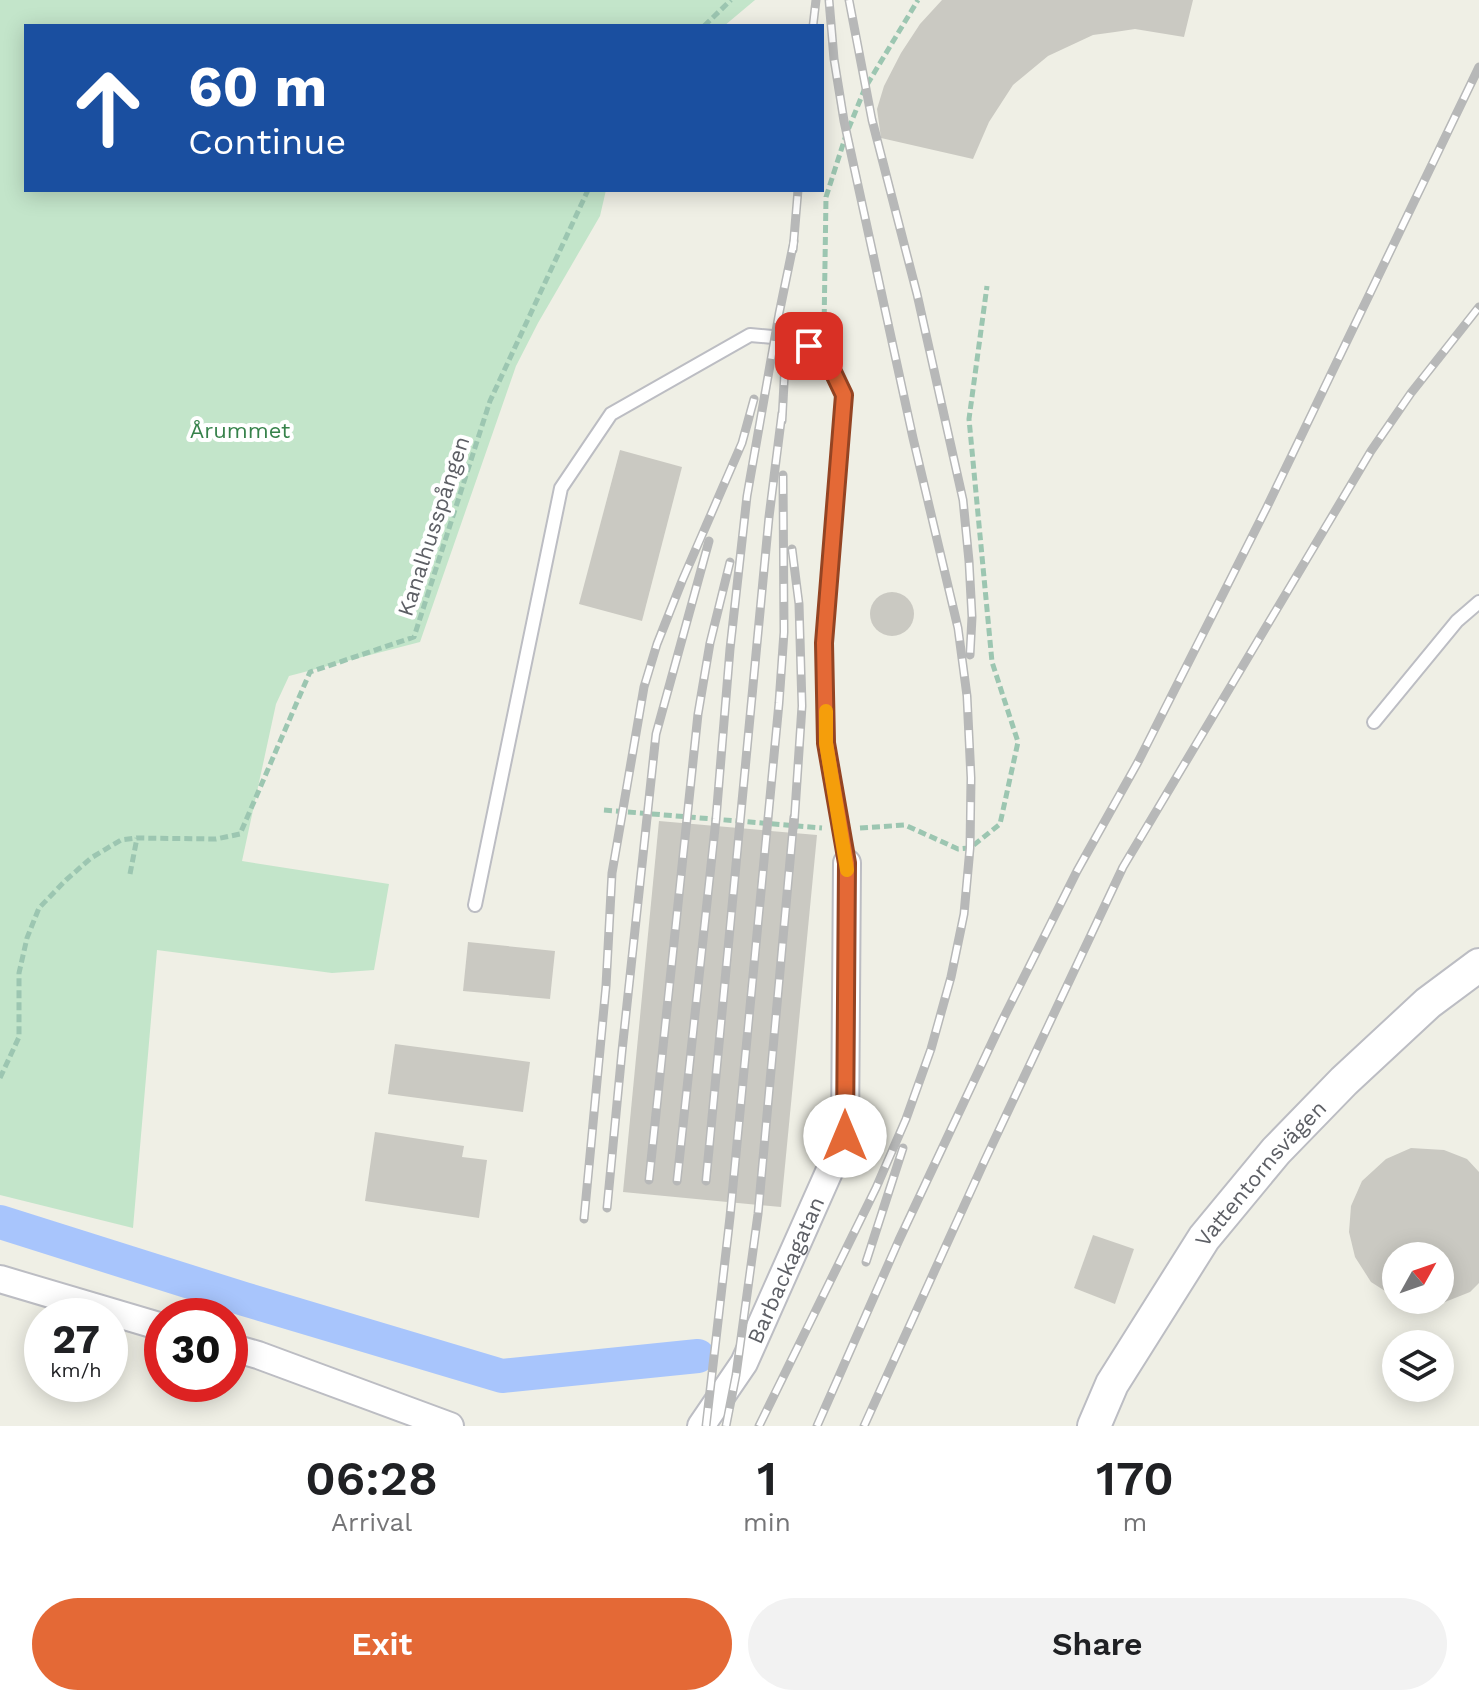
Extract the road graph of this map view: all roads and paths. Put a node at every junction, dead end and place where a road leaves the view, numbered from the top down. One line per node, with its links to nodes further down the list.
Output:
1 (731, 0): 3 (path)
2 (918, 0): 6 (path)
3 (706, 24)
4 (587, 192): 11 (path, Kanalhusspången)
5 (987, 286): 10 (path)
6 (824, 353): 10 (lane); 14 (lane)
7 (1479, 602): 8 (lane)
8 (1374, 722)
9 (604, 810): 10 (path)
10 (841, 830): 12 (lane)
11 (137, 838): 13 (path); 16 (path, Kanalhusspången)
12 (847, 863): 21 (street, Barbackagatan)
13 (130, 874)
14 (475, 905)
15 (1479, 965): 22 (street, Vattentornsvägen)
16 (0, 1078)
17 (0, 1279): 18 (street)
18 (144, 1322)
19 (248, 1352): 20 (street)
20 (450, 1426)
21 (701, 1426)
22 (1094, 1426)

